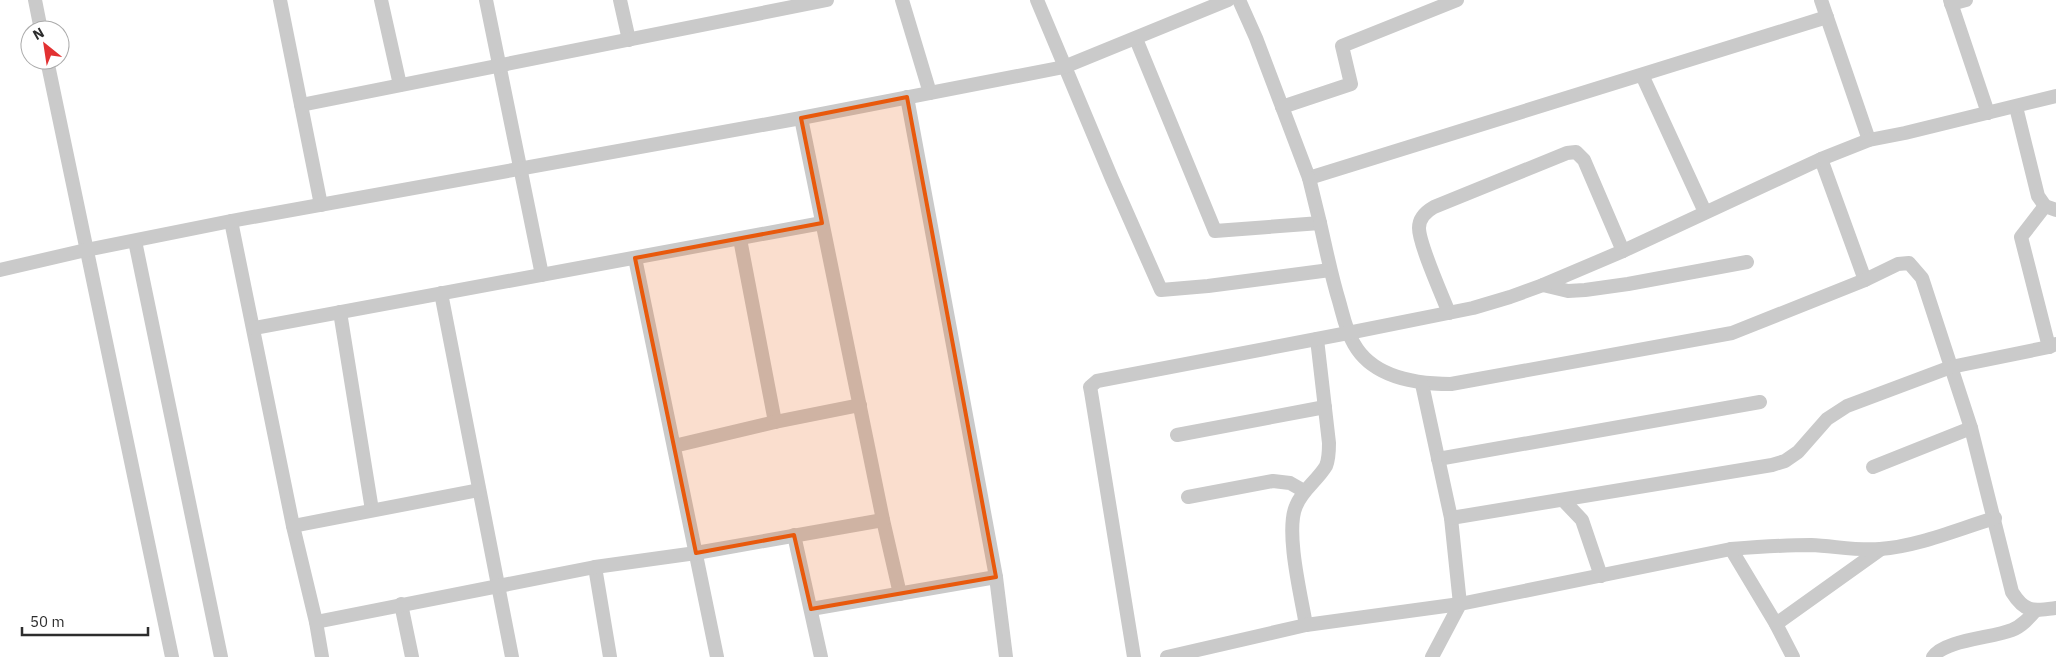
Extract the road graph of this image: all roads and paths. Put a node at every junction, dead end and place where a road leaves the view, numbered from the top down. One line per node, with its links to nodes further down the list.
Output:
1 (35, 0): 17 (street)
2 (280, 0): 28 (street)
3 (381, 0): 24 (street)
4 (486, 0): 20 (street)
5 (620, 0): 19 (street)
6 (827, 0): 15 (street)
7 (902, 0): 25 (street)
8 (1038, 0): 21 (street)
9 (1228, 0): 18 (street)
10 (1239, 0): 29 (street)
11 (1457, 0): 29 (street)
12 (1821, 0): 16 (street)
13 (1966, 0): 14 (street)
14 (1951, 2): 31 (street)
15 (793, 4): 19 (street)
16 (1827, 17): 23 (street); 33 (street)
17 (39, 20)
18 (1136, 38): 21 (street); 42 (street)
19 (629, 40): 20 (street)
20 (501, 65): 24 (street); 35 (street)
21 (1064, 67): 25 (street); 50 (street)
22 (50, 70): 45 (street)
23 (1642, 75): 36 (street); 39 (street)
24 (400, 85): 28 (street)
25 (930, 93): 27 (street)
26 (2056, 96): 30 (street)
27 (906, 97): 32 (street); 87 (street)
28 (301, 105): 37 (street)
29 (1282, 107): 36 (street)
30 (2016, 107): 31 (street); 38 (street)
31 (1988, 113): 33 (street)
32 (801, 118): 35 (street); 41 (street)
33 (1869, 140): 34 (street)
34 (1821, 159): 39 (street); 52 (street)
35 (521, 169): 37 (street); 51 (street)
36 (1309, 178): 42 (street)
37 (321, 205): 40 (street)
38 (2050, 208): 60 (street)
39 (1705, 212): 46 (street)
40 (231, 221): 44 (street); 57 (street)
41 (822, 223): 43 (street); 64 (street)
42 (1320, 223): 50 (street)
43 (740, 239): 47 (street); 66 (street)
44 (135, 241): 45 (street); 100 (street)
45 (86, 250): 49 (street); 99 (street)
46 (1623, 251): 53 (street); 56 (street)
47 (635, 258): 51 (street); 69 (street)
48 (1747, 262): 53 (street)
49 (0, 270)
50 (1330, 270): 58 (street)
51 (542, 275): 54 (street)
52 (1865, 280): 61 (street); 62 (street)
53 (1543, 285): 56 (street)
54 (441, 293): 55 (street); 72 (street)
55 (340, 312): 57 (street); 76 (street)
56 (1449, 313): 58 (street)
57 (254, 328): 80 (street)
58 (1348, 334): 59 (street); 62 (street)
59 (1317, 339): 65 (street); 108 (street)
60 (2053, 346): 61 (street)
61 (1951, 367): 67 (street); 75 (street)
62 (1422, 384): 70 (street)
63 (1760, 402): 70 (street)
64 (860, 405): 66 (street); 79 (street)
65 (1325, 407): 68 (street); 73 (street)
66 (775, 422): 69 (street)
67 (1971, 428): 71 (street); 78 (street)
68 (1177, 434)
69 (674, 446): 84 (street)
70 (1438, 458): 77 (street)
71 (1873, 467)
72 (479, 490): 76 (street); 88 (street)
73 (1304, 491): 74 (street); 97 (street)
74 (1188, 497)
75 (1563, 500): 77 (street); 86 (street)
76 (372, 510): 80 (street)
77 (1451, 518): 91 (street)
78 (1995, 518): 82 (street); 94 (street)
79 (883, 520): 81 (street); 89 (street)
80 (293, 526): 95 (street)
81 (794, 534): 84 (street); 93 (street)
82 (1881, 549): 83 (street); 96 (street)
83 (1731, 550): 86 (street); 96 (street)
84 (696, 553): 85 (street); 105 (street)
85 (596, 567): 88 (street); 104 (street)
86 (1601, 576): 91 (street)
87 (996, 577): 89 (street); 107 (street)
88 (499, 588): 90 (street); 103 (street)
89 (900, 594): 93 (street)
90 (401, 604): 95 (street); 102 (street)
91 (1460, 604): 97 (street); 110 (street)
92 (2056, 608): 94 (street)
93 (811, 609): 106 (street)
94 (2036, 610): 98 (street)
95 (316, 622): 101 (street)
96 (1776, 624): 111 (street)
97 (1306, 625): 109 (street)
98 (1938, 653): 112 (street)
99 (172, 657)
100 (221, 657)
101 (322, 657)
102 (412, 657)
103 (512, 657)
104 (610, 657)
105 (717, 657)
106 (821, 657)
107 (1006, 657)
108 (1134, 657)
109 (1167, 657)
110 (1432, 657)
111 (1793, 657)
112 (1924, 657)

